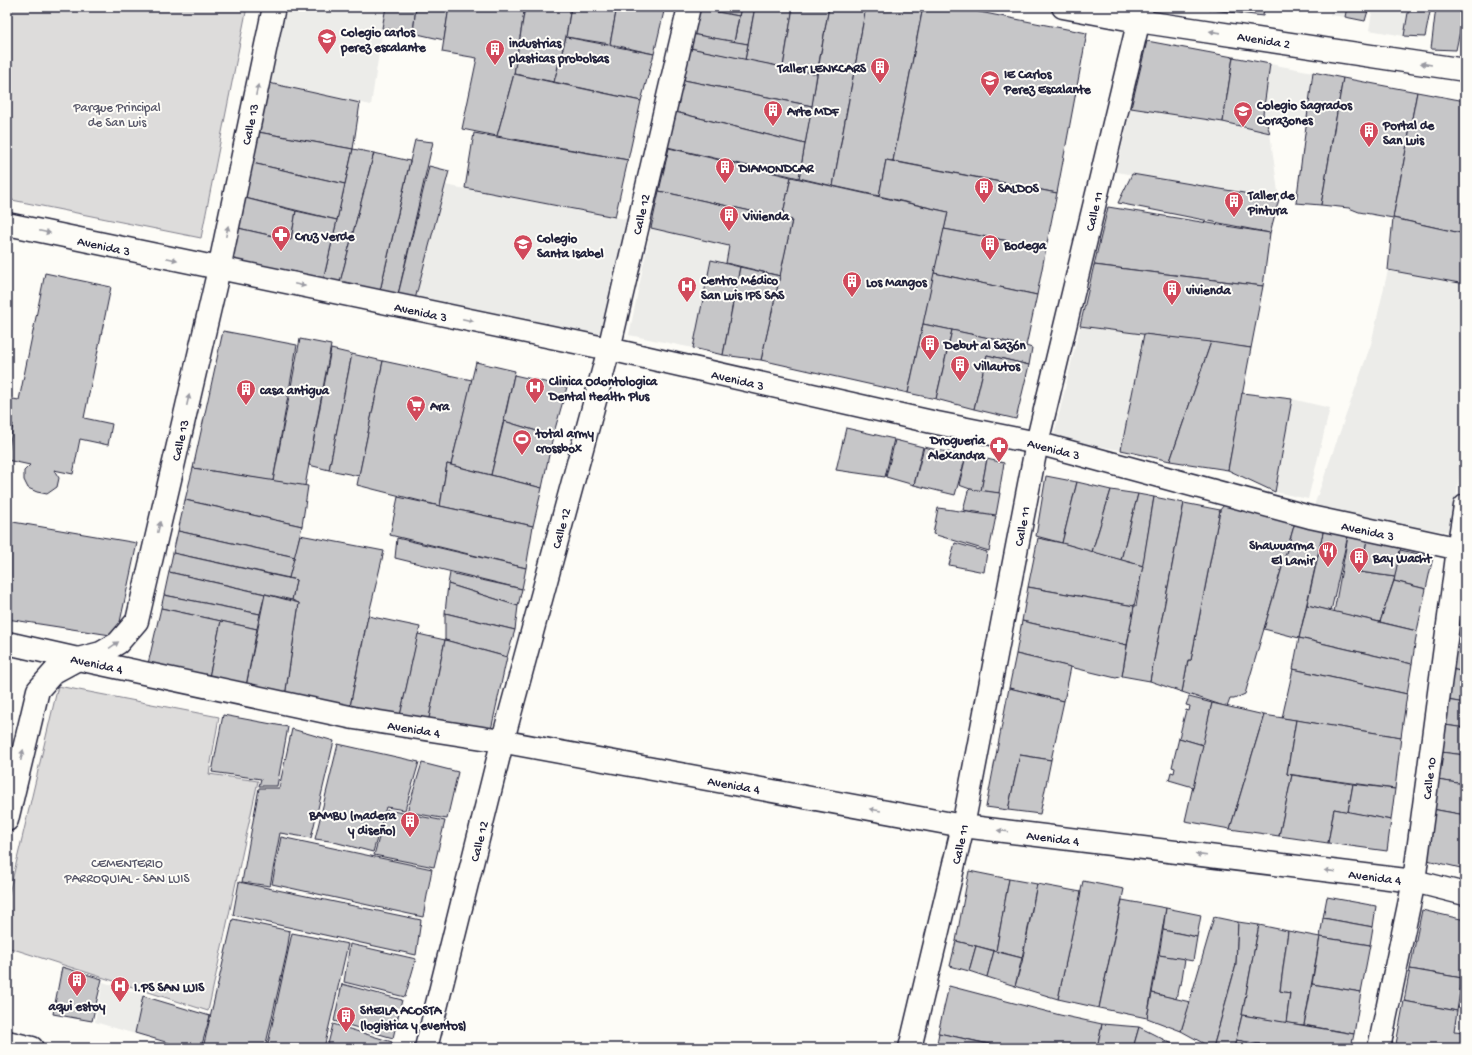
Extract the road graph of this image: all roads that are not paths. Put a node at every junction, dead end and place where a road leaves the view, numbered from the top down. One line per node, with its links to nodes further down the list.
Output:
1 (274, 7): 7 (street, Calle 13, one-way to 1)
2 (689, 7): 8 (street, Calle 12)
3 (1063, 7): 4 (street, Avenida 2)
4 (1140, 14): 5 (street, Avenida 2, one-way to 4); 9 (street, Calle 11)
5 (1465, 70)
6 (7, 224): 7 (street, Avenida 3, one-way to 7)
7 (219, 269): 8 (street, Avenida 3, one-way to 8); 13 (street, Calle 13, one-way to 7)
8 (609, 349): 9 (street, Avenida 3); 14 (street, Calle 12)
9 (1037, 443): 11 (street, Avenida 3); 16 (street, Calle 11)
10 (1465, 506): 11 (street, Calle 10)
11 (1461, 550): 17 (street, Calle 10)
12 (7, 643): 13 (street, Avenida 4)
13 (78, 660): 14 (street, Avenida 4); 15 (street, Calle 13, one-way to 13)
14 (502, 743): 16 (street, Avenida 4, one-way to 14); 21 (street, Calle 12)
15 (7, 820)
16 (963, 826): 17 (street, Avenida 4, one-way to 16); 22 (street, Calle 11)
17 (1414, 881): 18 (street, Avenida 4); 23 (street, Calle 10)
18 (1465, 894)
19 (7, 1042): 20 (street)
20 (32, 1048)
21 (426, 1048)
22 (910, 1048)
23 (1379, 1048)

